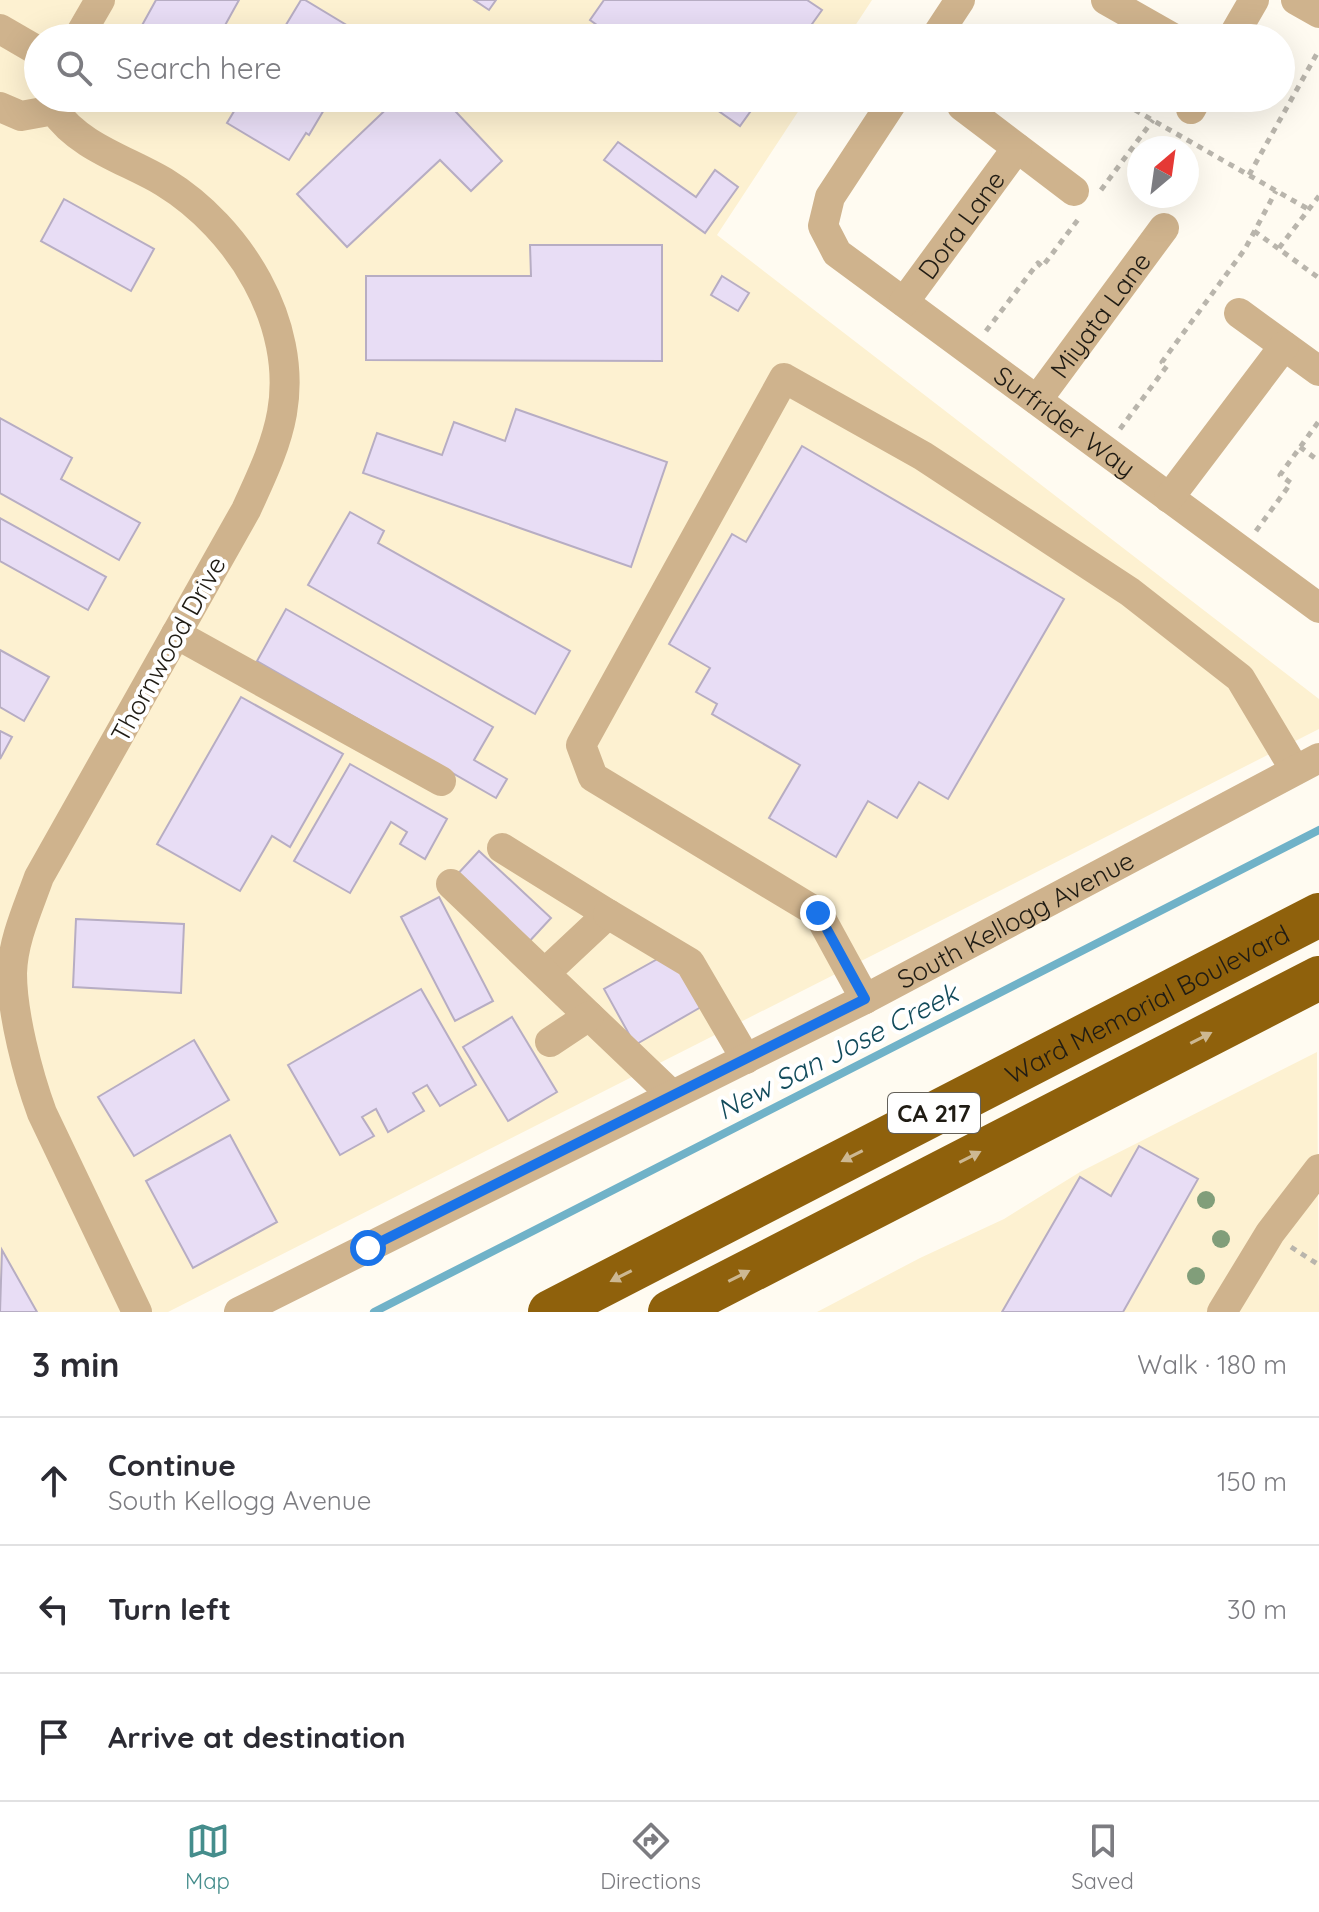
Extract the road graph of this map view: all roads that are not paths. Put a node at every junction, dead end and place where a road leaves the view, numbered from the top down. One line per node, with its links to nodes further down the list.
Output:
1 (100, 0): 7 (street)
2 (960, 0): 8 (street)
3 (1106, 0): 9 (street)
4 (1254, 0): 10 (street)
5 (1296, 0): 6 (street)
6 (1319, 13)
7 (86, 24)
8 (944, 24)
9 (1148, 24)
10 (1240, 24)
11 (0, 29): 12 (street)
12 (24, 43)
13 (0, 107): 14 (street, Thornwood Drive)
14 (32, 112)
15 (57, 112): 28 (street, Thornwood Drive)
16 (886, 112): 21 (street, Surfrider Way)
17 (970, 112): 18 (street)
18 (1017, 148): 19 (street); 21 (street, Dora Lane)
19 (1085, 199)
20 (1164, 228): 25 (street, Miyata Lane)
21 (904, 302): 25 (street, Surfrider Way)
22 (1239, 313): 23 (street)
23 (1284, 346): 24 (street); 26 (street)
24 (1319, 371)
25 (1037, 400): 26 (street, Surfrider Way)
26 (1169, 498): 27 (street, Surfrider Way)
27 (1319, 608)
28 (176, 634): 30 (street); 43 (street, Thornwood Drive)
29 (1307, 764): 37 (street, South Kellogg Avenue); 37 (street)
30 (441, 781)
31 (502, 848): 33 (street)
32 (451, 884): 35 (street)
33 (608, 914): 35 (street); 40 (street)
34 (1319, 915): 45 (highway, Ward Memorial Boulevard / CA 217, one-way to 45)
35 (545, 973): 38 (street)
36 (1319, 978): 46 (highway, CA 217, one-way to 36)
37 (865, 999): 40 (street, South Kellogg Avenue)
38 (589, 1016): 39 (street); 41 (street)
39 (550, 1042)
40 (746, 1059): 41 (street, South Kellogg Avenue)
41 (672, 1095): 44 (street, South Kellogg Avenue)
42 (1319, 1169): 47 (street)
43 (137, 1312)
44 (239, 1312)
45 (550, 1312)
46 (670, 1312)
47 (1222, 1312)

